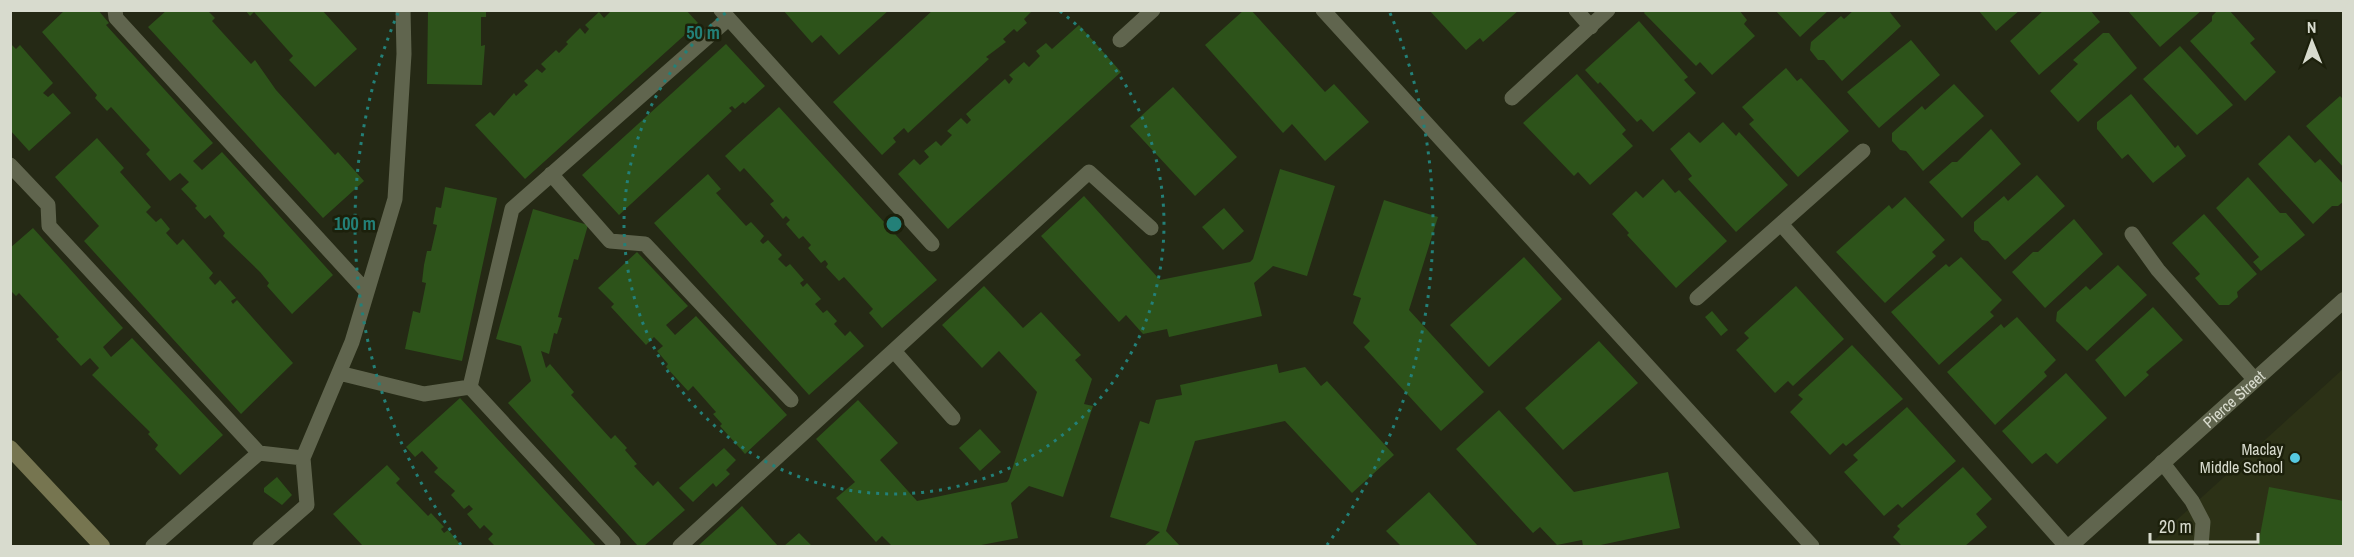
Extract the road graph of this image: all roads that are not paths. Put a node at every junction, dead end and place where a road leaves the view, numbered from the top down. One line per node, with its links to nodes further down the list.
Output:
1 (115, 10): 18 (lane)
2 (403, 10): 18 (lane)
3 (1153, 10): 9 (lane)
4 (1323, 10): 36 (lane)
5 (1576, 10): 8 (lane)
6 (1608, 10): 8 (lane)
7 (725, 14): 13 (lane); 17 (lane)
8 (1591, 27): 10 (lane)
9 (1120, 40)
10 (1512, 98)
11 (1863, 151): 14 (lane)
12 (10, 165): 28 (lane)
13 (551, 174): 24 (lane); 25 (lane)
14 (1781, 224): 19 (lane); 37 (lane)
15 (1151, 228): 21 (lane)
16 (2132, 234): 23 (lane)
17 (932, 244)
18 (367, 292): 22 (lane)
19 (1697, 298)
20 (2343, 300): 23 (street, Pierce Street)
21 (894, 351): 26 (lane); 35 (lane)
22 (339, 373): 24 (lane); 29 (lane)
23 (2255, 380): 30 (street, Pierce Street)
24 (470, 387): 31 (lane)
25 (791, 400)
26 (953, 418)
27 (10, 448): 32 (main road)
28 (259, 453): 29 (lane); 33 (lane)
29 (303, 458): 34 (lane)
30 (2162, 462): 37 (street, Pierce Street); 38 (lane)
31 (613, 542)
32 (102, 546)
33 (153, 546)
34 (260, 546)
35 (680, 546)
36 (1812, 546)
37 (2068, 546)
38 (2200, 546)

